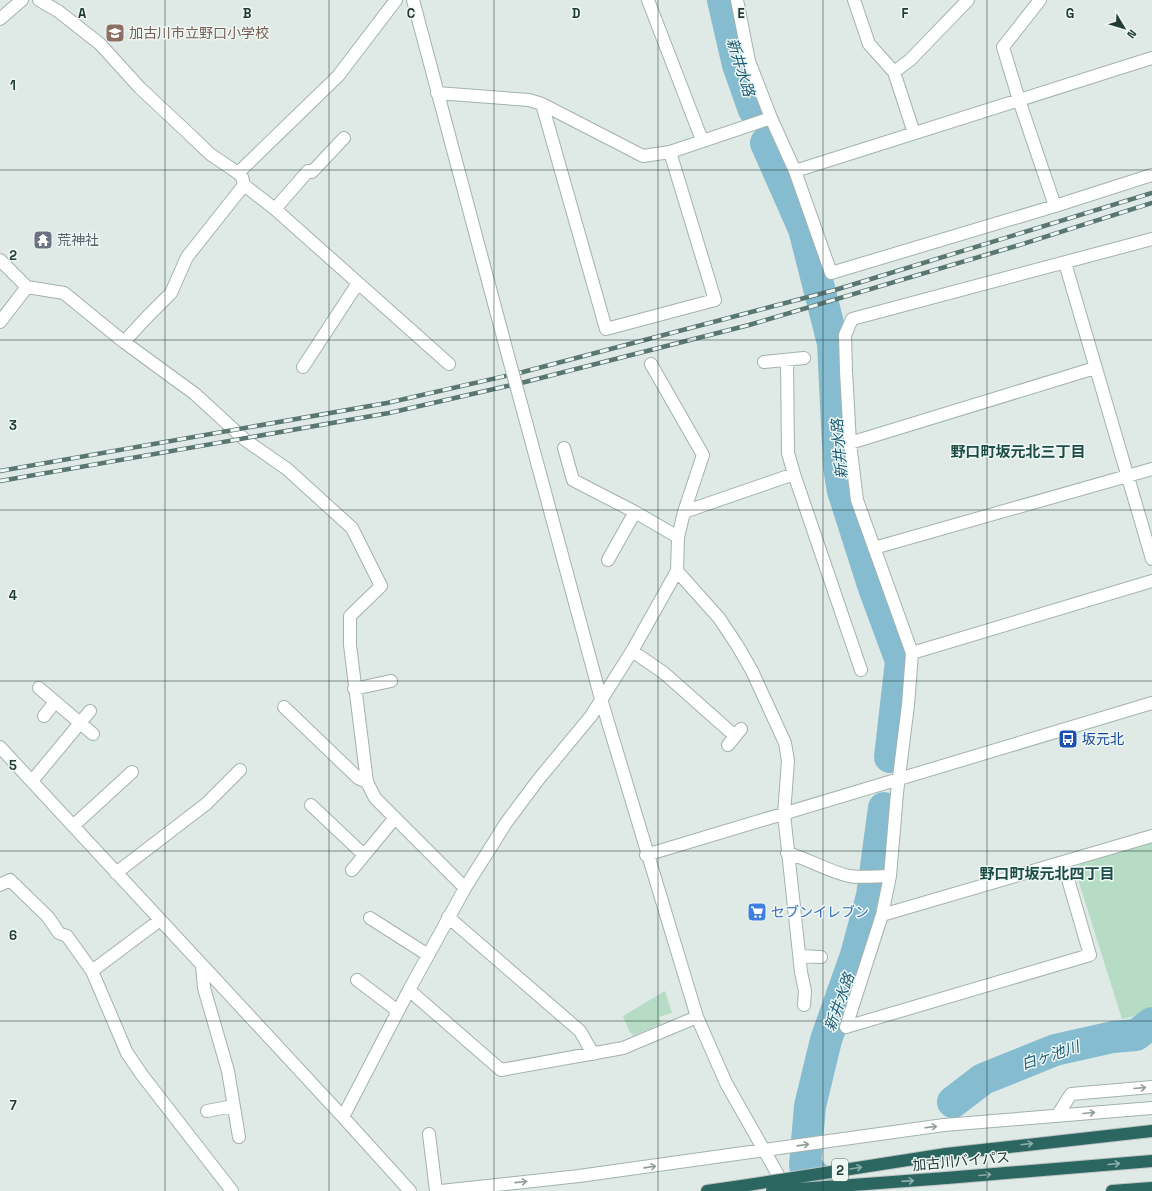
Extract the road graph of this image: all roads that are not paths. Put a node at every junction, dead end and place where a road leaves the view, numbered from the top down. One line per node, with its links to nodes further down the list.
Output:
1 (22, 0): 10 (street)
2 (39, 0): 22 (street)
3 (396, 0): 22 (street)
4 (413, 0): 13 (street)
5 (648, 0): 19 (street)
6 (737, 0): 16 (street)
7 (854, 0): 12 (street)
8 (968, 0): 12 (street)
9 (1040, 0): 14 (street)
10 (0, 19)
11 (1152, 58): 14 (street)
12 (894, 72): 17 (street)
13 (438, 93): 15 (street); 60 (street, bridge)
14 (1019, 100): 17 (street); 25 (street)
15 (542, 104): 20 (street); 20 (street)
16 (771, 118): 19 (street); 21 (street)
17 (914, 133): 21 (street)
18 (344, 138): 26 (street)
19 (702, 140): 20 (street)
20 (670, 152)
21 (795, 171): 25 (street)
22 (238, 173): 24 (street)
23 (1152, 175): 25 (street)
24 (244, 185): 26 (street); 33 (street)
25 (1055, 206)
26 (275, 209): 30 (street)
27 (1152, 239): 29 (street)
28 (0, 260): 31 (street)
29 (1065, 264): 40 (street); 41 (street)
30 (358, 284): 37 (street); 39 (street)
31 (27, 287): 32 (street); 33 (street)
32 (0, 322)
33 (124, 342): 59 (street)
34 (804, 358): 35 (street)
35 (787, 360): 36 (street); 44 (street)
36 (764, 362)
37 (449, 364)
38 (651, 364): 47 (street)
39 (303, 367)
40 (1095, 368): 41 (street); 45 (street)
41 (850, 443): 49 (street)
42 (564, 448): 46 (street)
43 (1152, 469): 45 (street)
44 (794, 474): 47 (street); 56 (street)
45 (1127, 477): 49 (street); 51 (street)
46 (635, 512): 48 (street); 50 (street)
47 (684, 512): 48 (street)
48 (678, 537): 52 (street)
49 (874, 548): 55 (street)
50 (608, 560)
51 (1152, 560)
52 (677, 571): 54 (street); 76 (street)
53 (1152, 581): 55 (street)
54 (632, 651): 60 (street); 68 (street)
55 (912, 653): 72 (street)
56 (861, 670)
57 (391, 681): 59 (street)
58 (39, 688): 61 (street)
59 (354, 689): 74 (street)
60 (601, 699): 82 (street); 88 (street)
61 (55, 702): 65 (street); 66 (street)
62 (1152, 703): 72 (street)
63 (284, 707): 74 (street)
64 (90, 711): 66 (street)
65 (44, 716)
66 (80, 723): 67 (street); 73 (street)
67 (93, 734)
68 (735, 737)
69 (0, 748): 73 (street)
70 (240, 770): 85 (street)
71 (132, 772): 78 (street)
72 (898, 778): 76 (street); 86 (street)
73 (32, 781): 78 (street)
74 (367, 782): 77 (street)
75 (311, 806): 81 (street)
76 (784, 814): 80 (street); 82 (street)
77 (394, 819): 81 (street); 88 (street)
78 (73, 826): 85 (street)
79 (1152, 836): 83 (street)
80 (787, 853): 86 (street); 94 (street)
81 (364, 855): 84 (street)
82 (646, 855): 102 (street)
83 (1063, 862): 89 (street); 89 (street)
84 (352, 870)
85 (116, 873): 92 (street)
86 (890, 876): 89 (street)
87 (0, 885): 97 (street)
88 (465, 888): 90 (street)
89 (882, 915)
90 (448, 917): 93 (street); 103 (street)
91 (370, 918): 93 (street)
92 (160, 920): 96 (street); 97 (street)
93 (428, 955): 99 (street)
94 (800, 956): 95 (street); 100 (street)
95 (821, 957)
96 (202, 965): 105 (street); 109 (street)
97 (92, 971): 116 (street)
98 (357, 980): 101 (street)
99 (409, 990): 101 (street); 103 (street)
100 (804, 1005)
101 (398, 1011): 109 (street)
102 (697, 1017): 103 (street); 113 (street)
103 (593, 1054)
104 (1152, 1087): 108 (street, one-way to 104)
105 (233, 1106): 107 (street); 112 (street)
106 (1152, 1108): 108 (street, one-way to 106)
107 (207, 1111)
108 (1057, 1116): 113 (street, one-way to 108)
109 (343, 1117): 117 (street)
110 (1152, 1131): 120 (highway, 2, one-way to 110, bridge)
111 (429, 1134): 118 (street)
112 (239, 1138)
113 (764, 1151): 119 (street, one-way to 113); 122 (street)
114 (1152, 1161): 121 (highway, 加古川バイパス / 2, one-way to 114, bridge)
115 (1152, 1188): 123 (highway)
116 (232, 1191)
117 (410, 1191)
118 (436, 1191)
119 (440, 1191)
120 (707, 1191)
121 (772, 1191)
122 (787, 1191)
123 (1112, 1191)

